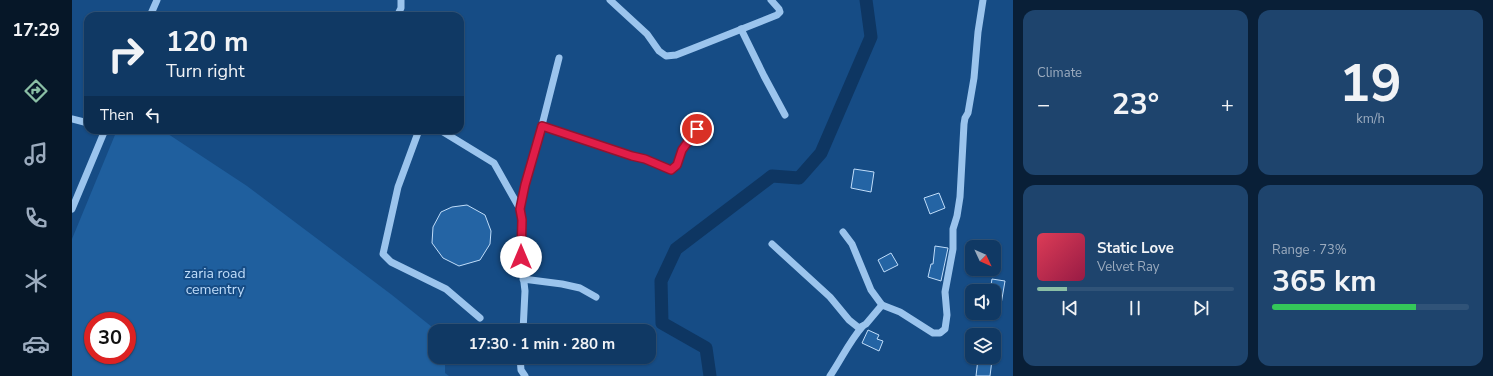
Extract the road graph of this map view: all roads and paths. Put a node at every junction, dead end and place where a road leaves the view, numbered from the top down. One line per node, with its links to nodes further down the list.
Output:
1 (156, 0): 6 (street)
2 (401, 0): 7 (street)
3 (610, 0): 8 (street)
4 (771, 0): 8 (street)
5 (983, 0): 24 (street)
6 (152, 12)
7 (399, 12)
8 (742, 29): 10 (street)
9 (559, 58): 13 (street)
10 (785, 115)
11 (72, 119): 12 (street)
12 (84, 122)
13 (542, 126): 14 (street); 18 (street)
14 (697, 129)
15 (103, 134): 19 (street)
16 (418, 134): 25 (street)
17 (447, 134): 18 (street)
18 (520, 209): 22 (street)
19 (72, 210)
20 (843, 232): 24 (street)
21 (772, 244): 27 (street)
22 (523, 279): 23 (street); 26 (street)
23 (596, 297)
24 (882, 305): 27 (street)
25 (480, 318)
26 (524, 324)
27 (862, 327): 30 (street)
28 (521, 364): 29 (street)
29 (525, 376)
30 (830, 376)

